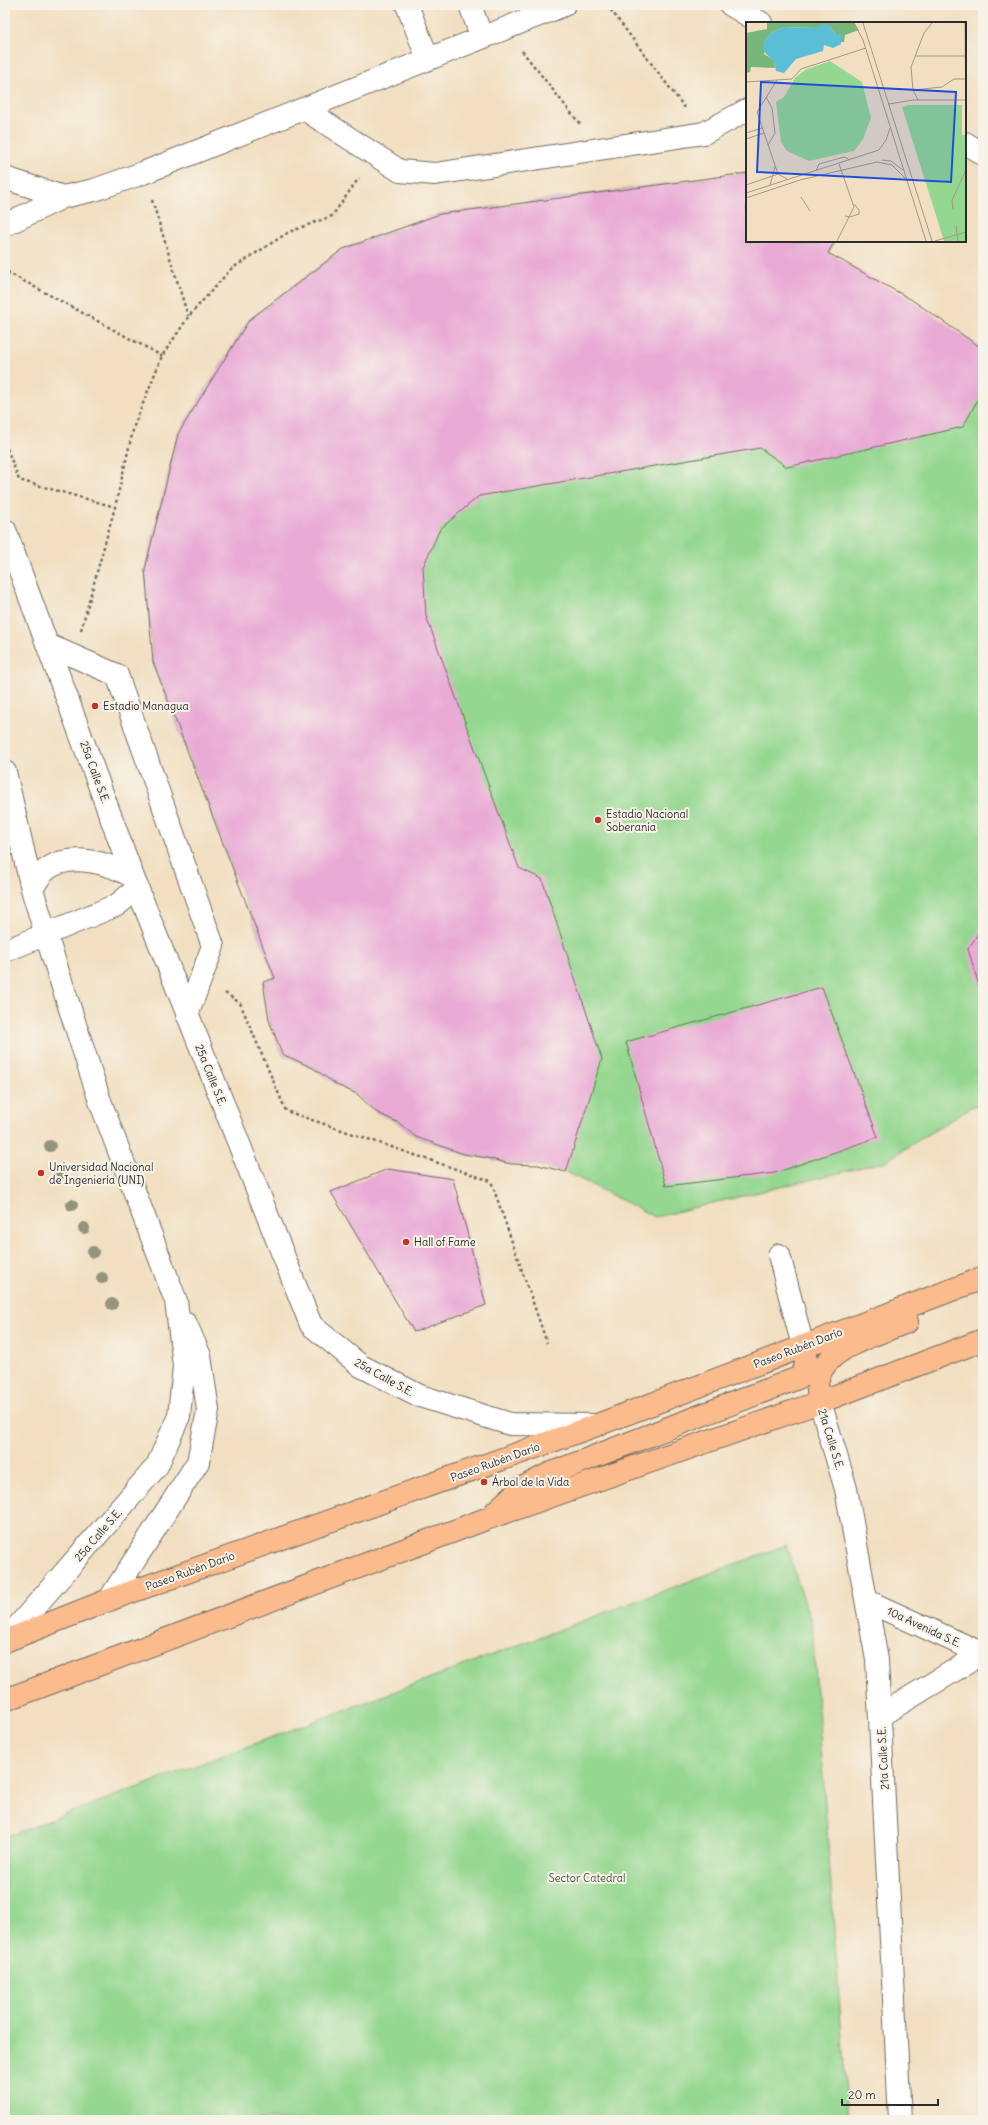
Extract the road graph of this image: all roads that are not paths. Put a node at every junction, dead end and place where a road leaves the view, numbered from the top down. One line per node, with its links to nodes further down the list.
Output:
1 (407, 5): 7 (street)
2 (470, 5): 6 (street)
3 (564, 5): 6 (street)
4 (731, 5): 5 (street)
5 (759, 22)
6 (482, 38): 7 (street)
7 (428, 59): 8 (street)
8 (304, 109): 9 (street); 13 (street)
9 (746, 111)
10 (966, 144): 11 (street)
11 (983, 154)
12 (5, 178): 13 (street)
13 (63, 197): 14 (street)
14 (5, 225)
15 (5, 530): 16 (street, 25a Calle S.E.)
16 (48, 645): 18 (street, 25a Calle S.E.); 22 (street)
17 (5, 772): 19 (street, 25a Calle S.E.)
18 (136, 882): 19 (street); 20 (street); 22 (street, 25a Calle S.E.)
19 (32, 889): 20 (street, 25a Calle S.E.)
20 (46, 934): 21 (street); 26 (street, 25a Calle S.E.)
21 (5, 951)
22 (187, 1015): 30 (street, 25a Calle S.E.)
23 (779, 1255): 28 (street)
24 (983, 1278): 28 (highway, Paseo Rubén Darío)
25 (983, 1290): 29 (highway)
26 (176, 1301): 32 (street, 25a Calle S.E.); 34 (street, 25a Calle S.E.)
27 (983, 1340): 29 (highway)
28 (803, 1346): 29 (highway); 30 (highway, Paseo Rubén Darío); 31 (highway)
29 (820, 1402): 31 (highway); 33 (street, 21a Calle S.E.)
30 (597, 1425): 32 (highway, Paseo Rubén Darío)
31 (486, 1519): 36 (highway)
32 (109, 1600): 34 (highway, Paseo Rubén Darío)
33 (868, 1601): 35 (street, 10a Avenida S.E.); 37 (street, 21a Calle S.E.)
34 (5, 1641)
35 (982, 1657): 37 (street, 10a Avenida S.E.)
36 (5, 1700)
37 (881, 1715): 38 (street, 21a Calle S.E.)
38 (900, 2120)

